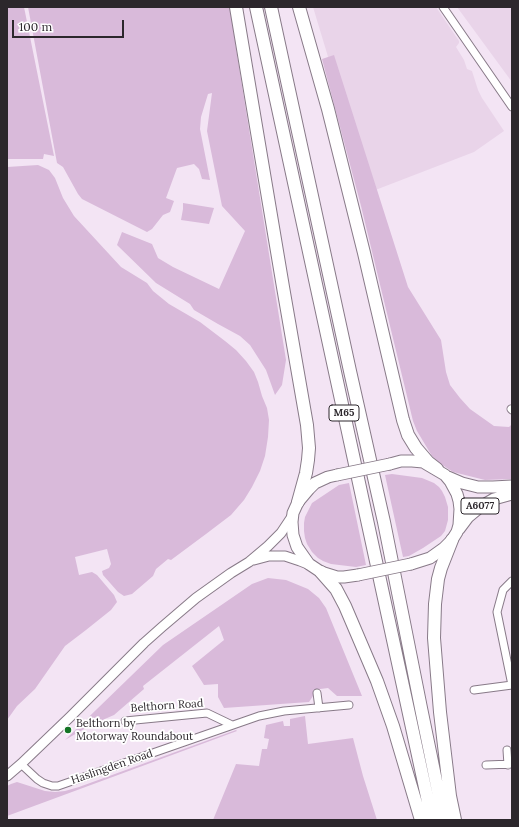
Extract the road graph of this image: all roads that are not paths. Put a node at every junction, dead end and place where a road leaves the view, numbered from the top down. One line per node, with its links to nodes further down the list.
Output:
1 (236, 7): 10 (highway)
2 (256, 7): 29 (highway, M65)
3 (272, 7): 30 (highway, M65)
4 (299, 7): 7 (highway)
5 (443, 7): 6 (street)
6 (512, 107)
7 (441, 472): 8 (highway, A6077); 10 (highway, A6077, bridge); 12 (highway, A6077)
8 (512, 486)
9 (512, 494): 12 (highway, A6077)
10 (298, 502): 11 (highway, A6077)
11 (293, 513): 13 (main road); 14 (highway, A6077)
12 (454, 536): 14 (highway, A6077, bridge); 31 (highway)
13 (249, 562): 14 (main road); 24 (main road)
14 (317, 569): 28 (highway)
15 (512, 581): 16 (street)
16 (512, 685): 17 (street)
17 (474, 690)
18 (317, 693): 20 (street)
19 (349, 705): 20 (street, Haslingden Road)
20 (319, 708): 22 (street, Haslingden Road)
21 (125, 721): 22 (street, Belthorn Road)
22 (232, 725): 24 (street, Haslingden Road)
23 (507, 750): 26 (street)
24 (21, 764): 27 (main road)
25 (486, 765): 26 (street)
26 (510, 765)
27 (7, 776)
28 (421, 820)
29 (432, 820)
30 (444, 820)
31 (455, 820)

